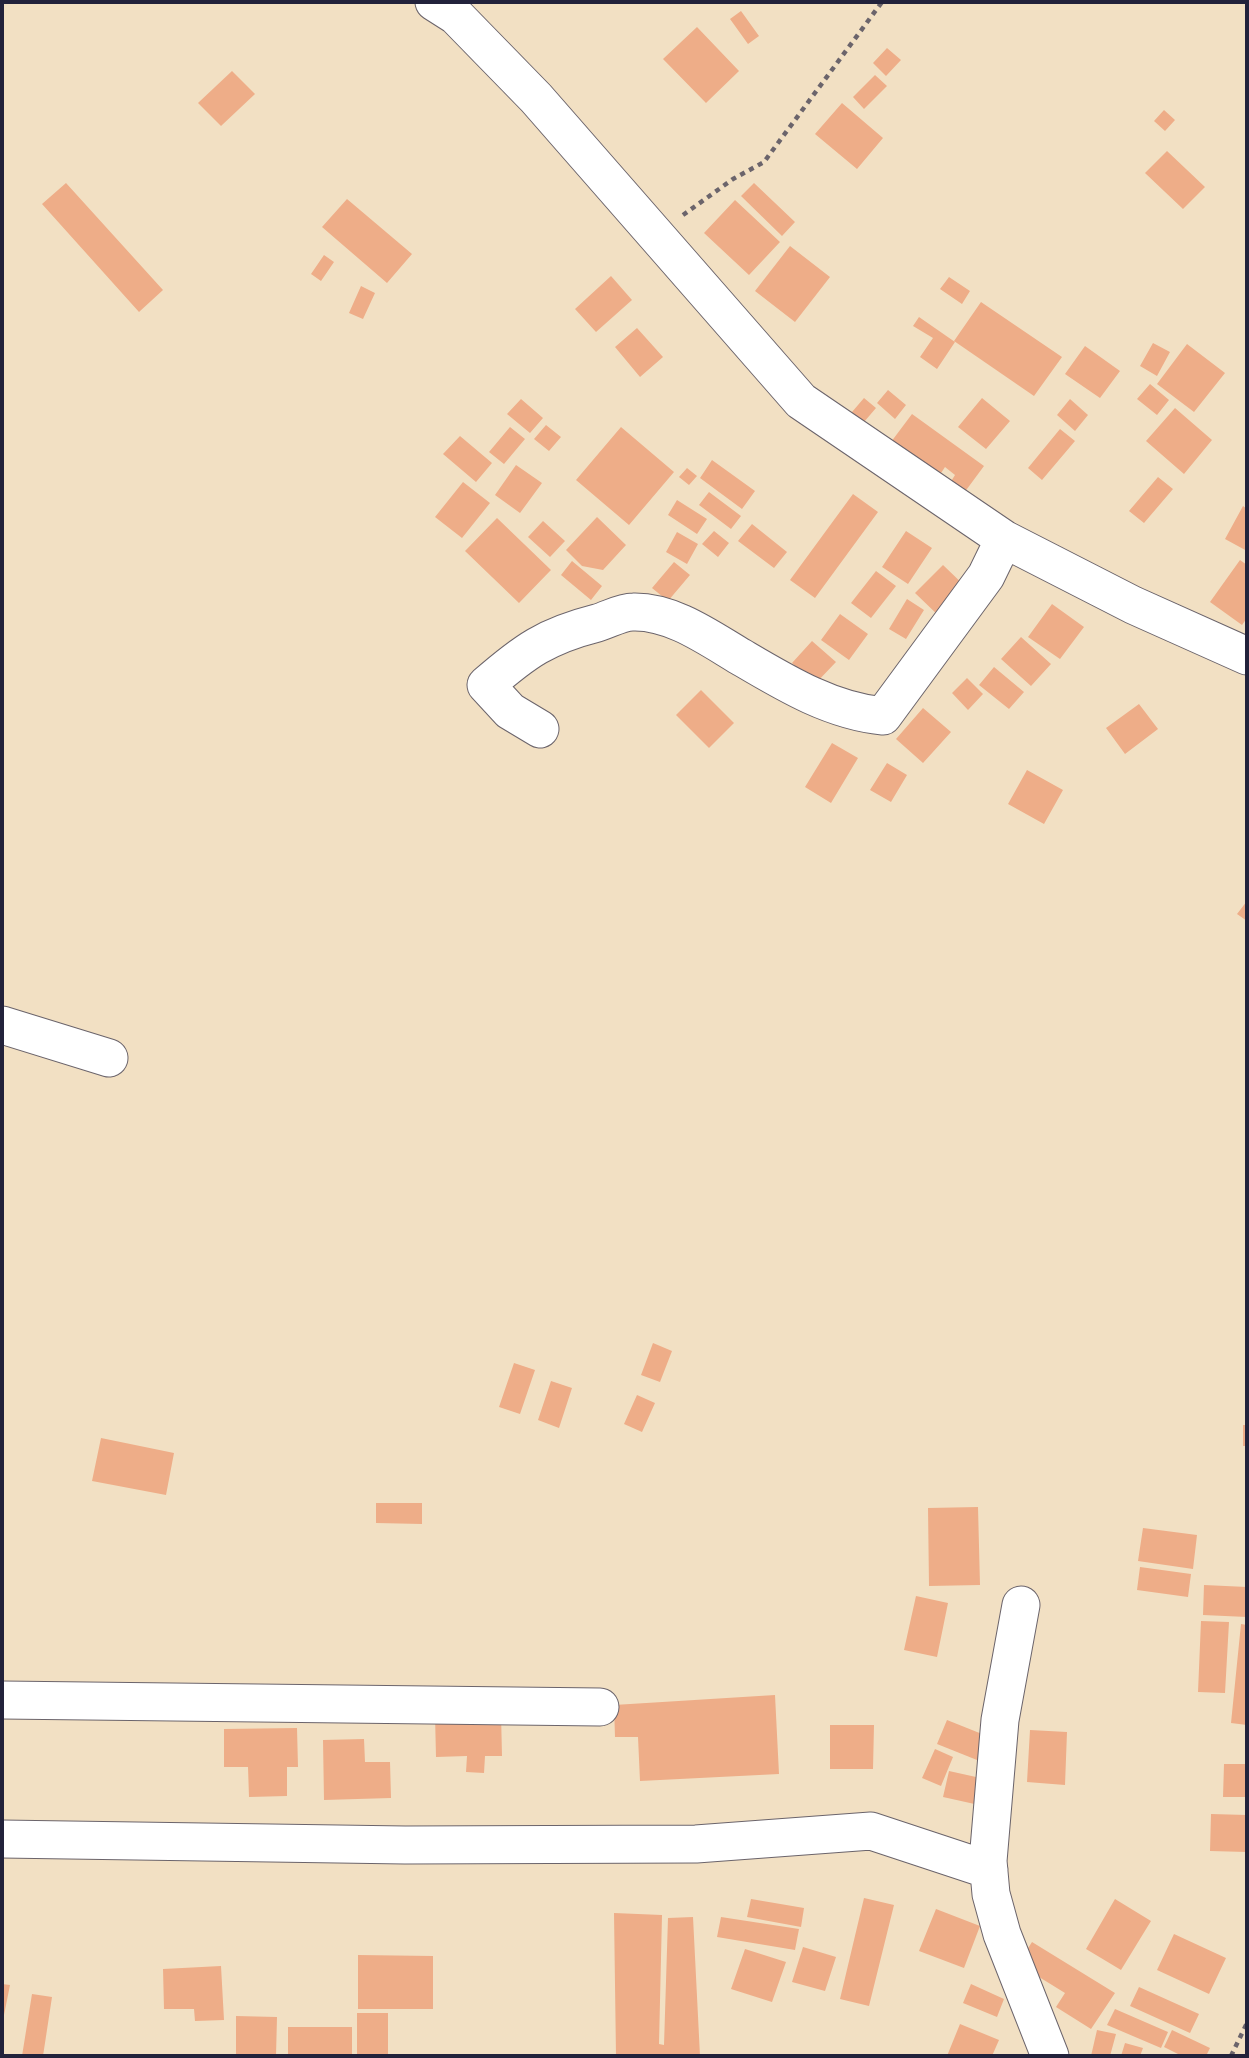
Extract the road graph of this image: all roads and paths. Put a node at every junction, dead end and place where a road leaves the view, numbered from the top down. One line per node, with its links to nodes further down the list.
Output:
1 (434, 2): 4 (street)
2 (882, 2): 3 (path)
3 (693, 209)
4 (1004, 539): 5 (street); 6 (street)
5 (1247, 656)
6 (540, 729)
7 (2, 1025): 8 (street)
8 (108, 1058)
9 (1021, 1605): 13 (street)
10 (2, 1700): 11 (street)
11 (600, 1707)
12 (2, 1839): 13 (street)
13 (989, 1870): 15 (street)
14 (1247, 2023): 16 (path)
15 (1050, 2056)
16 (1231, 2056)

